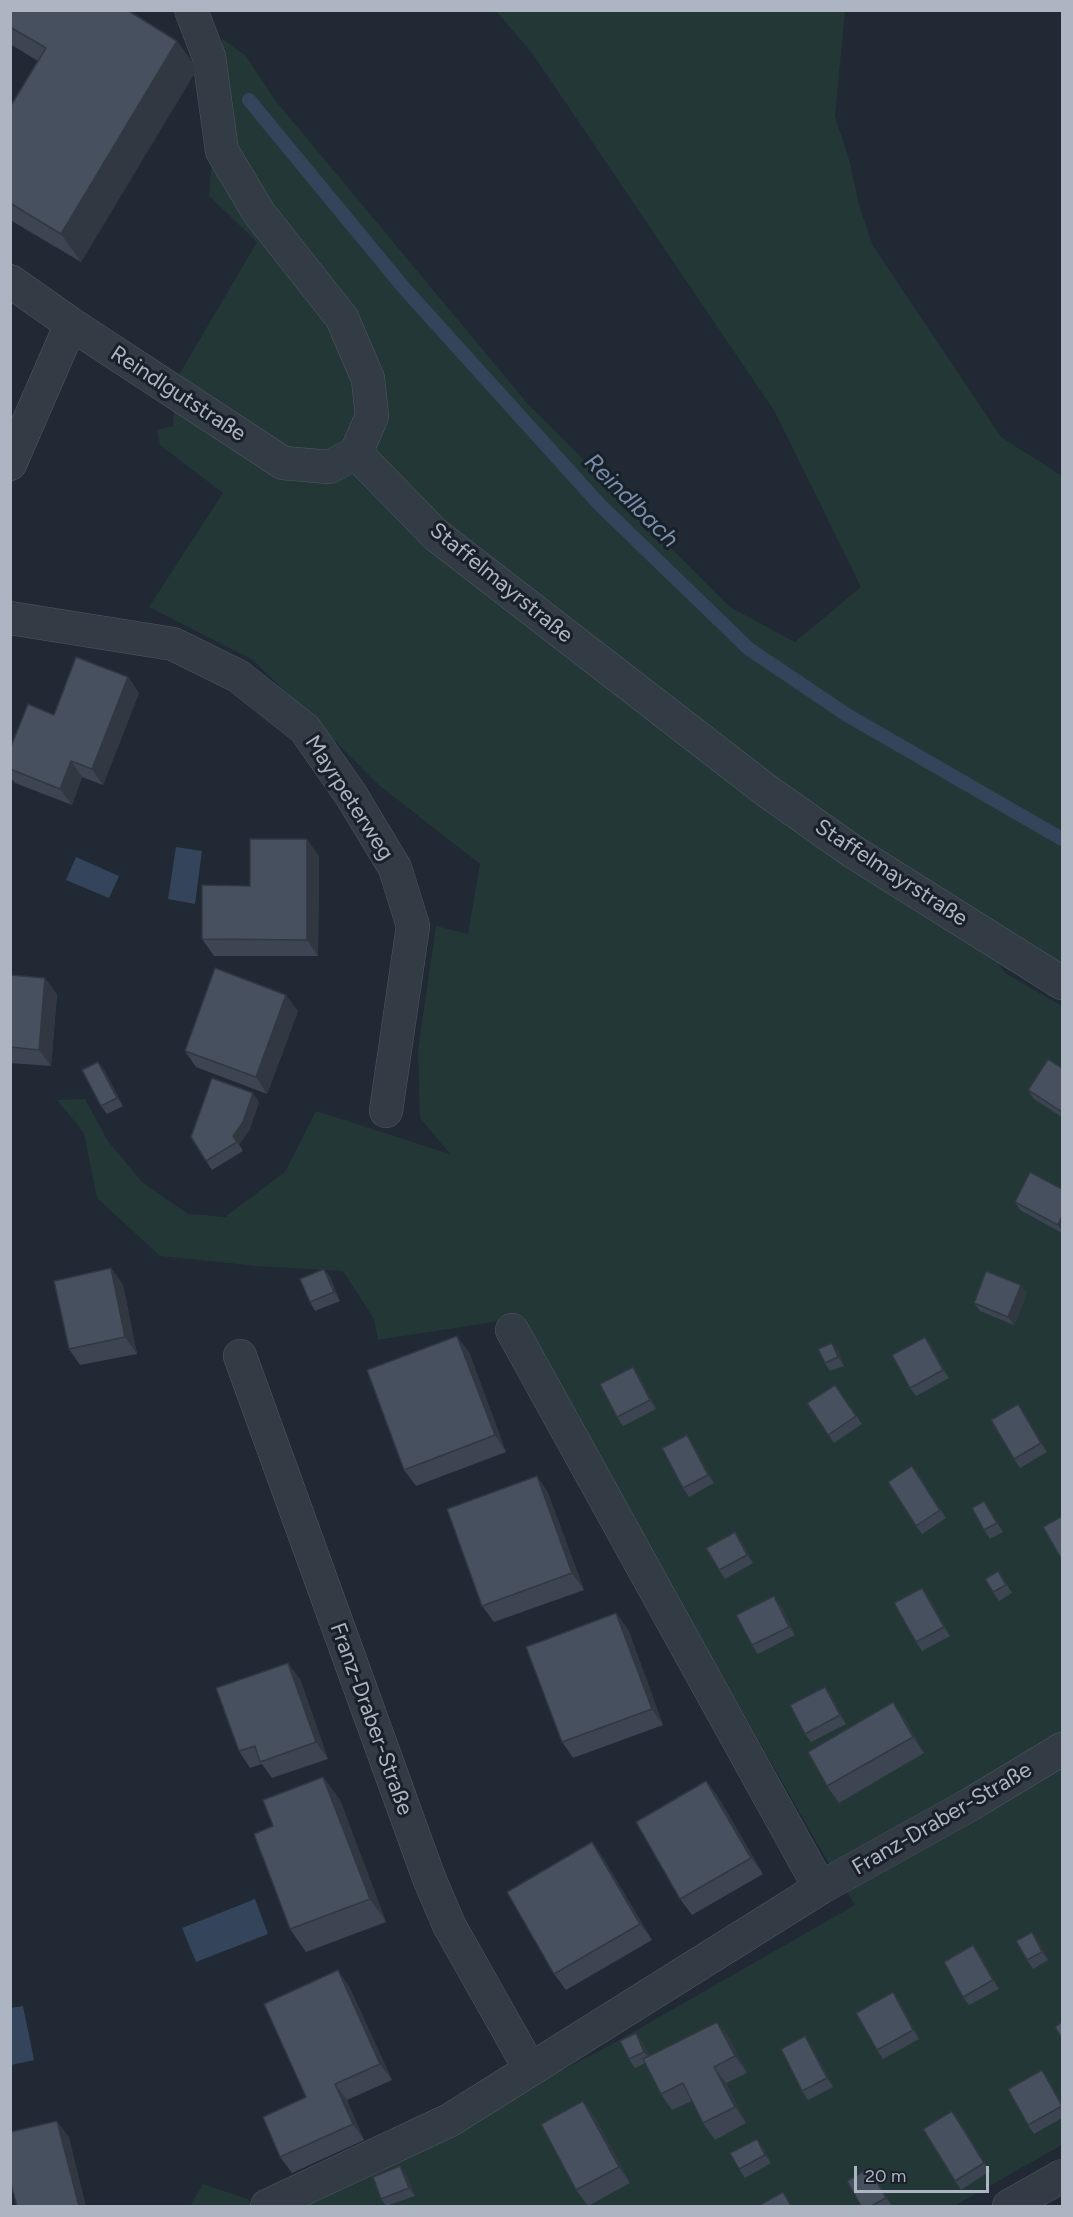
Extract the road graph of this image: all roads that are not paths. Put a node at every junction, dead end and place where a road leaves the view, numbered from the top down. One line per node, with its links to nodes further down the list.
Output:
1 (191, 10): 4 (street)
2 (10, 281): 3 (street, Reindlgutstraße)
3 (70, 324): 4 (street, Reindlgutstraße); 5 (street)
4 (356, 453): 7 (street, Staffelmayrstraße)
5 (10, 464)
6 (10, 618): 8 (street, Mayrpeterweg)
7 (1062, 983)
8 (386, 1110)
9 (512, 1330): 12 (street)
10 (240, 1356): 13 (street, Franz-Draber-Straße)
11 (1062, 1749): 12 (street, Franz-Draber-Straße)
12 (820, 1888): 13 (street, Franz-Draber-Straße)
13 (530, 2069): 15 (street, Franz-Draber-Straße)
14 (1062, 2176): 16 (street)
15 (267, 2206)
16 (1009, 2206)

